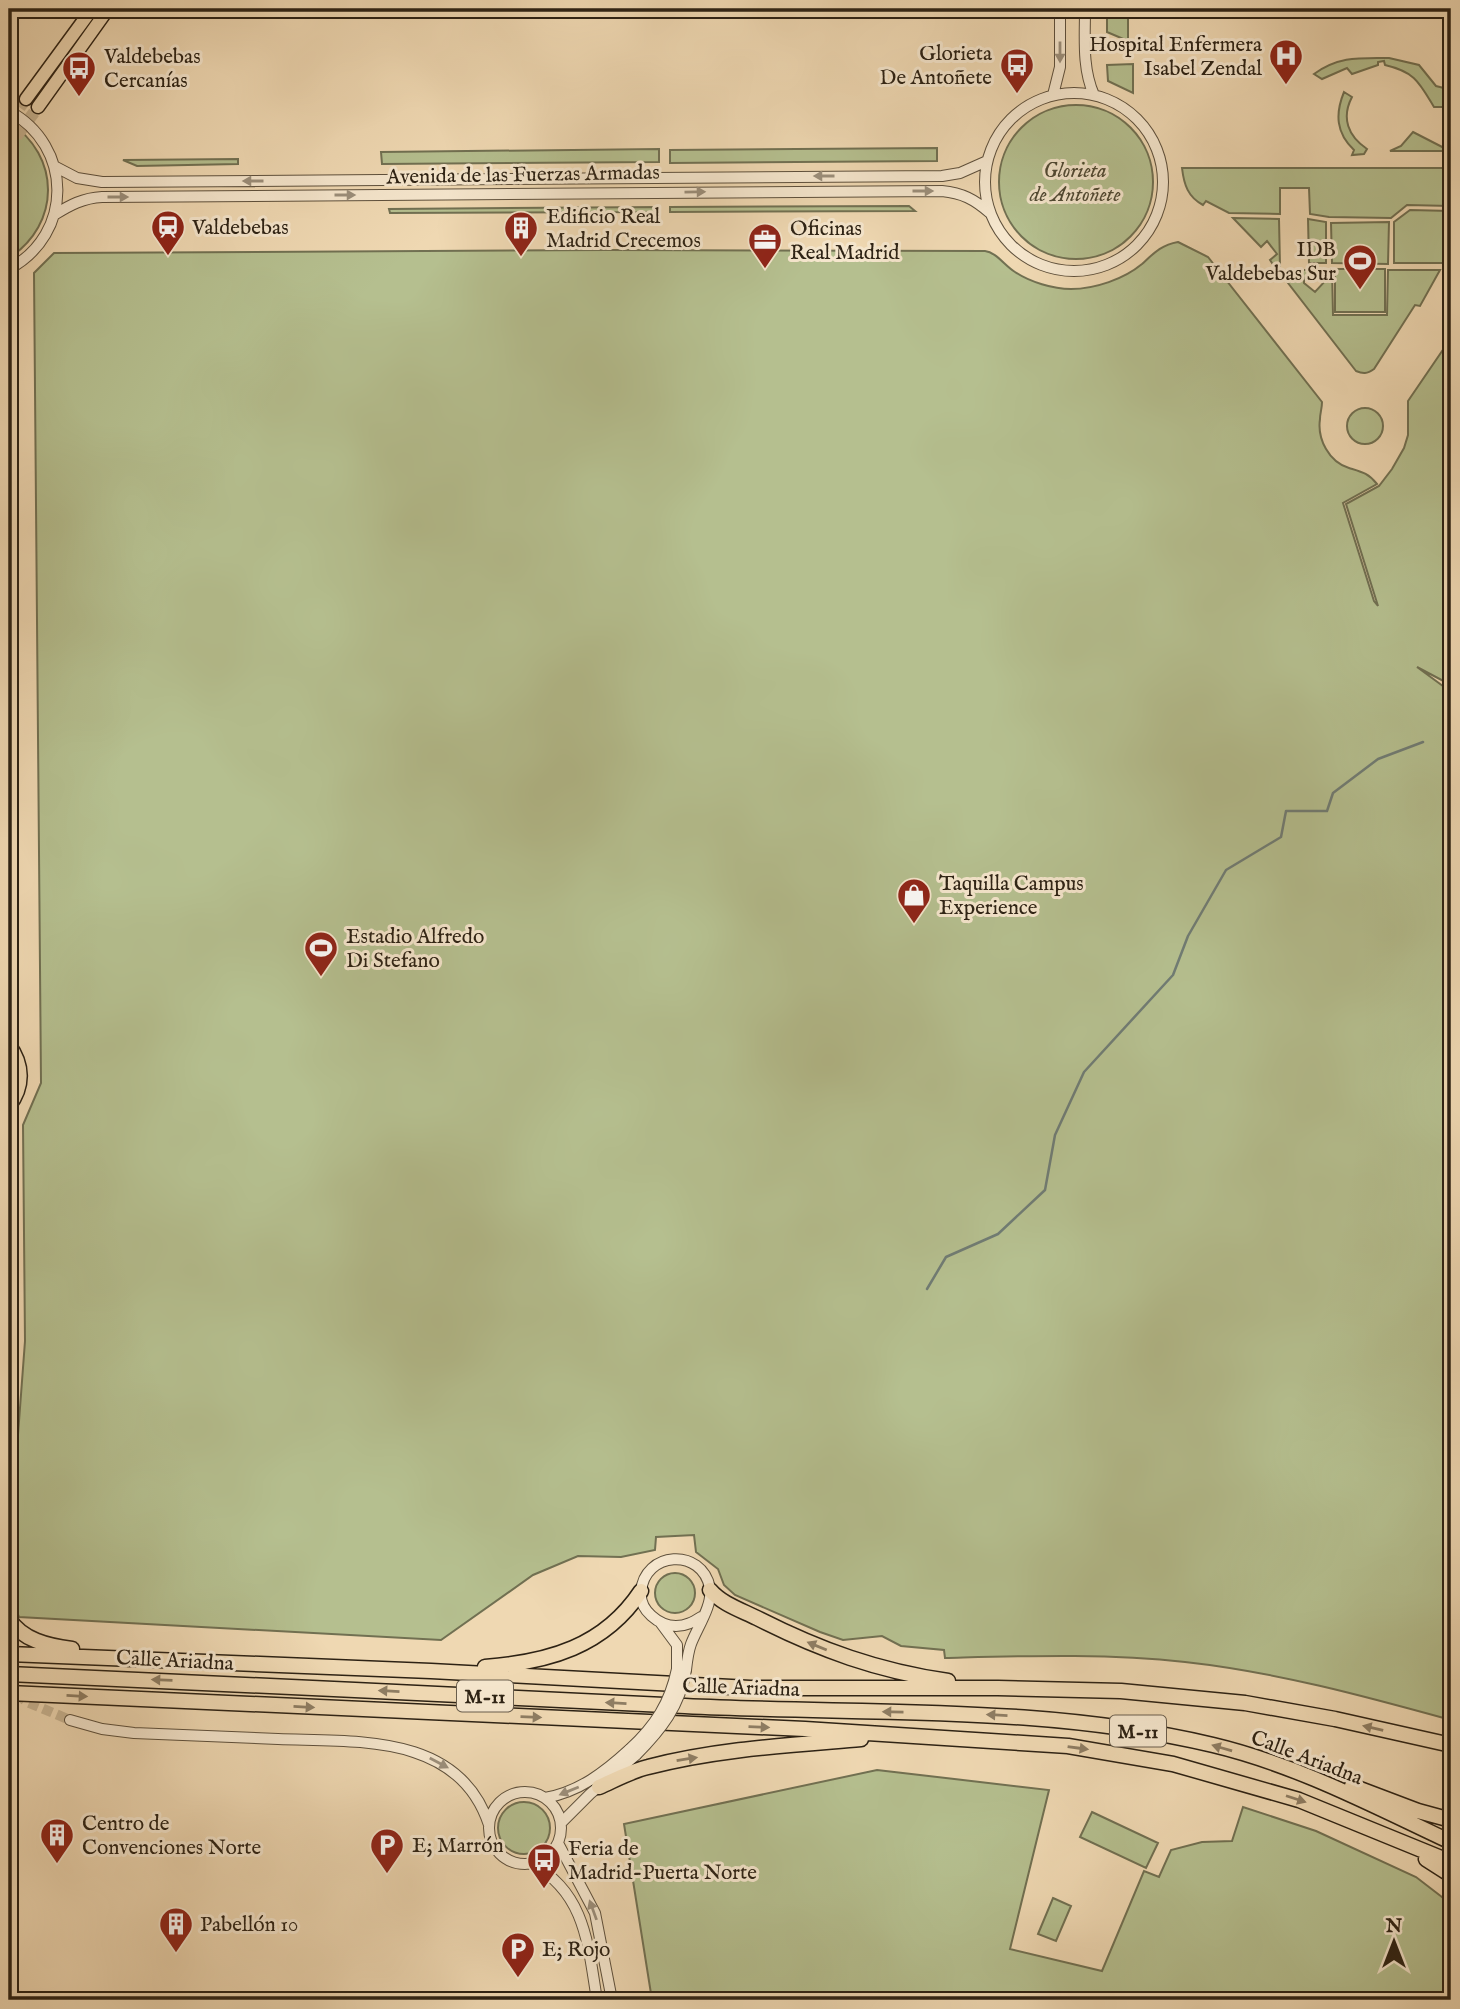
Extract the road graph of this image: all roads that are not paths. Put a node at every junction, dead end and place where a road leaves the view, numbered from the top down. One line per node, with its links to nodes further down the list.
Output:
1 (92, 9): 7 (main road)
2 (108, 9): 8 (main road)
3 (1060, 9): 5 (street, one-way to 5)
4 (1085, 9): 6 (street)
5 (1053, 95): 6 (street); 10 (street)
6 (1094, 95): 12 (street)
7 (26, 99)
8 (38, 107)
9 (9, 111): 11 (street)
10 (987, 161): 11 (street, Avenida de las Fuerzas Armadas, one-way to 11); 12 (street)
11 (54, 166): 13 (street)
12 (990, 213): 13 (street, Avenida de las Fuerzas Armadas, one-way to 12)
13 (54, 215): 14 (street)
14 (9, 269)
15 (9, 1044): 16 (main road)
16 (9, 1107)
17 (9, 1165): 18 (main road)
18 (9, 1293): 19 (highway); 20 (highway)
19 (9, 1300)
20 (9, 1418)
21 (710, 1590): 22 (street); 23 (street); 31 (highway, one-way to 21)
22 (641, 1591): 25 (street); 29 (highway)
23 (701, 1617): 25 (street); 28 (street)
24 (9, 1619): 27 (highway)
25 (660, 1622): 28 (street)
26 (9, 1654): 27 (highway)
27 (198, 1661): 29 (highway)
28 (681, 1670): 36 (street, bridge)
29 (431, 1671): 31 (highway)
30 (9, 1674): 37 (highway, Calle Ariadna / M-11, one-way to 30)
31 (998, 1688): 35 (highway, one-way to 31)
32 (9, 1693): 34 (highway, Calle Ariadna / M-11, one-way to 34)
33 (70, 1720): 42 (street, one-way to 42)
34 (912, 1734): 38 (highway, one-way to 34); 43 (highway, Calle Ariadna / M-11, one-way to 43)
35 (1447, 1746)
36 (633, 1752): 38 (street); 39 (street, one-way to 39)
37 (1310, 1776): 40 (highway); 44 (highway, Calle Ariadna / M-11)
38 (599, 1787): 41 (street)
39 (545, 1798): 41 (street); 42 (street)
40 (1451, 1820)
41 (561, 1823): 45 (street)
42 (489, 1825): 47 (street)
43 (1383, 1832): 46 (highway, Calle Ariadna / M-11); 48 (highway)
44 (1451, 1842)
45 (558, 1843): 47 (street); 50 (street, one-way to 45)
46 (1451, 1862)
47 (532, 1864): 49 (street)
48 (1451, 1875)
49 (597, 2000)
50 (612, 2000)

